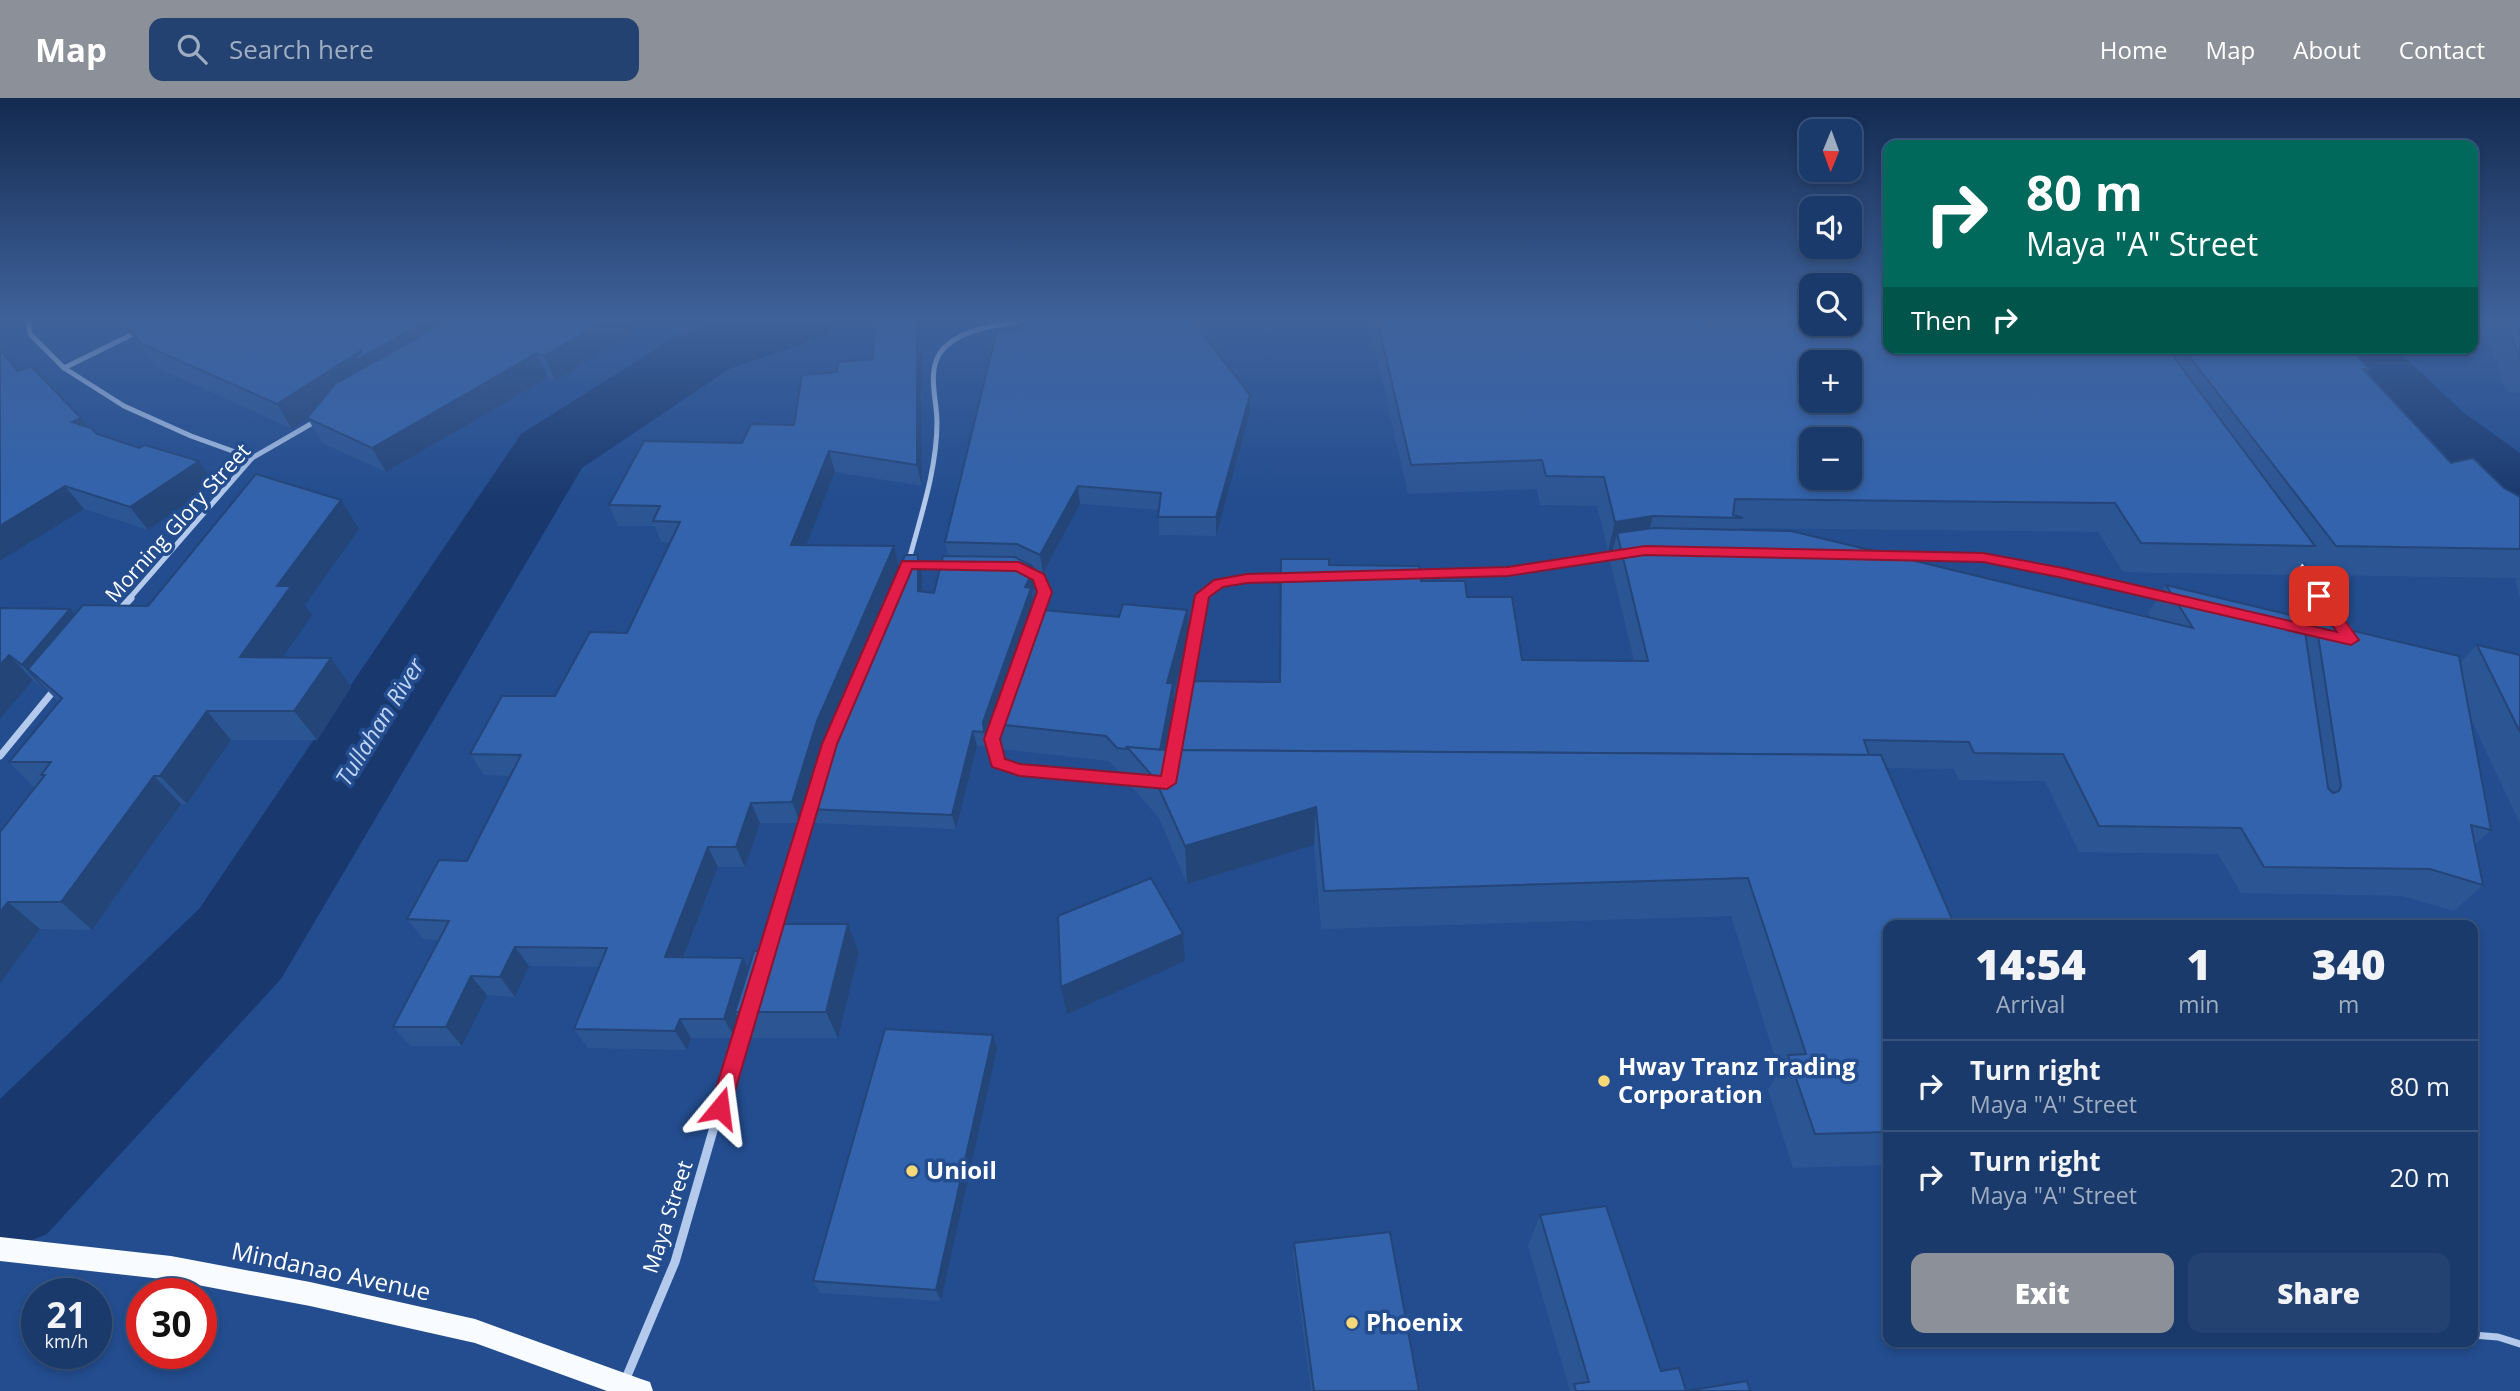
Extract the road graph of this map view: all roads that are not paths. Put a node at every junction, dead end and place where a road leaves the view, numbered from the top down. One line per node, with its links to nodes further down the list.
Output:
1 (81, 379): 4 (street)
2 (934, 379): 8 (street)
3 (325, 416): 4 (street, Morning Glory Street)
4 (252, 458): 16 (street, Morning Glory Street)
5 (2278, 540): 19 (street)
6 (1632, 552): 11 (street)
7 (1875, 555): 14 (street)
8 (907, 565): 9 (street); 12 (street)
9 (963, 566)
10 (1019, 567): 18 (street)
11 (1398, 574)
12 (903, 577)
13 (1302, 577): 21 (street)
14 (2168, 597)
15 (105, 610): 16 (street)
16 (118, 610): 17 (street, Morning Glory Street)
17 (110, 621)
18 (1031, 629)
19 (2351, 640)
20 (59, 683): 23 (street)
21 (1182, 702)
22 (1001, 715): 24 (street)
23 (0, 756)
24 (1154, 782)
25 (813, 796): 26 (street)
26 (761, 967)
27 (749, 1007): 31 (street, Maya Street)
28 (0, 1249): 31 (main road, Mindanao Avenue)
29 (2478, 1335): 30 (lane)
30 (2520, 1344)
31 (633, 1387)

